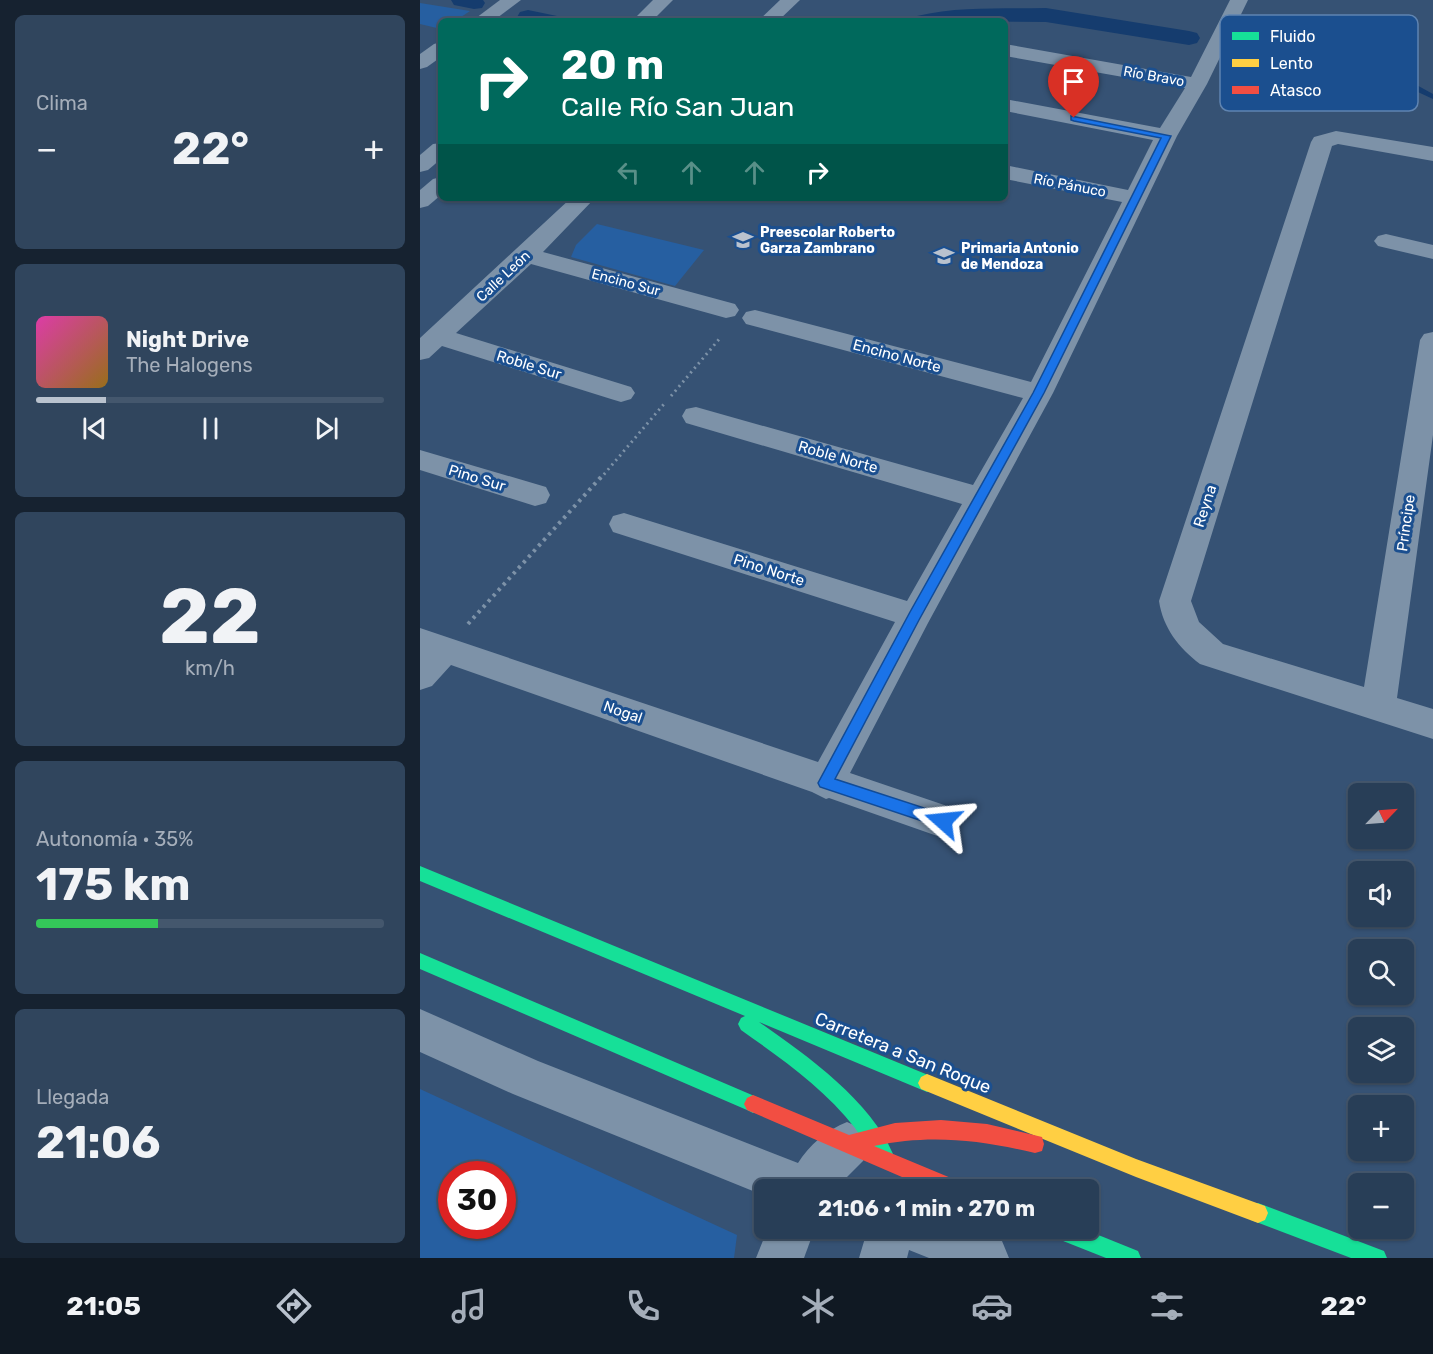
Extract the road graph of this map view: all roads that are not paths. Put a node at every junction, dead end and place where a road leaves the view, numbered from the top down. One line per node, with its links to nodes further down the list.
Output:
1 (512, 0): 5 (street)
2 (790, 0): 7 (street)
3 (637, 2): 4 (street)
4 (661, 3): 6 (street)
5 (485, 18)
6 (644, 18)
7 (770, 18)
8 (1220, 29): 12 (street)
9 (438, 40): 11 (street)
10 (1008, 51): 12 (street, Río Bravo)
11 (428, 64)
12 (1197, 84): 14 (street)
13 (1008, 106): 14 (street)
14 (1166, 136): 20 (street)
15 (438, 150): 17 (street)
16 (1433, 154): 40 (street, Reyna)
17 (420, 165)
18 (1008, 173): 20 (street, Río Pánuco)
19 (438, 186): 21 (street)
20 (1136, 198): 31 (street)
21 (420, 201)
22 (581, 201): 25 (street, Calle León)
23 (1386, 241): 24 (street)
24 (1433, 252)
25 (526, 255): 27 (street, Encino Sur); 29 (street, Calle León)
26 (755, 318): 31 (street, Encino Norte)
27 (726, 321)
28 (1433, 340): 40 (street, Príncipe)
29 (428, 344): 30 (street, Roble Sur)
30 (621, 393)
31 (1039, 393): 35 (street)
32 (696, 416): 35 (street, Roble Norte)
33 (420, 460): 34 (street, Pino Sur)
34 (535, 495)
35 (980, 498): 37 (street)
36 (624, 524): 37 (street, Pino Norte)
37 (915, 616): 42 (street)
38 (432, 645): 39 (street); 42 (street, Nogal)
39 (420, 676)
40 (1378, 707): 41 (street, Reyna)
41 (1433, 724)
42 (826, 783): 43 (street, Nogal)
43 (943, 821)
44 (420, 873): 46 (main road, Carretera a San Roque)
45 (420, 961): 48 (main road)
46 (698, 990): 48 (main road); 49 (main road, Carretera a San Roque)
47 (420, 1030): 50 (street)
48 (876, 1158): 49 (main road); 51 (street); 52 (main road)
49 (1136, 1168): 57 (main road, Carretera a San Roque)
50 (780, 1179)
51 (815, 1179)
52 (928, 1179)
53 (788, 1239): 58 (street)
54 (889, 1239): 59 (street)
55 (940, 1239): 60 (street)
56 (1083, 1239): 61 (main road)
57 (1329, 1241): 62 (main road); 63 (main road, Carretera a San Roque)
58 (780, 1258)
59 (883, 1258)
60 (984, 1258)
61 (1131, 1258)
62 (1357, 1258)
63 (1377, 1258)

